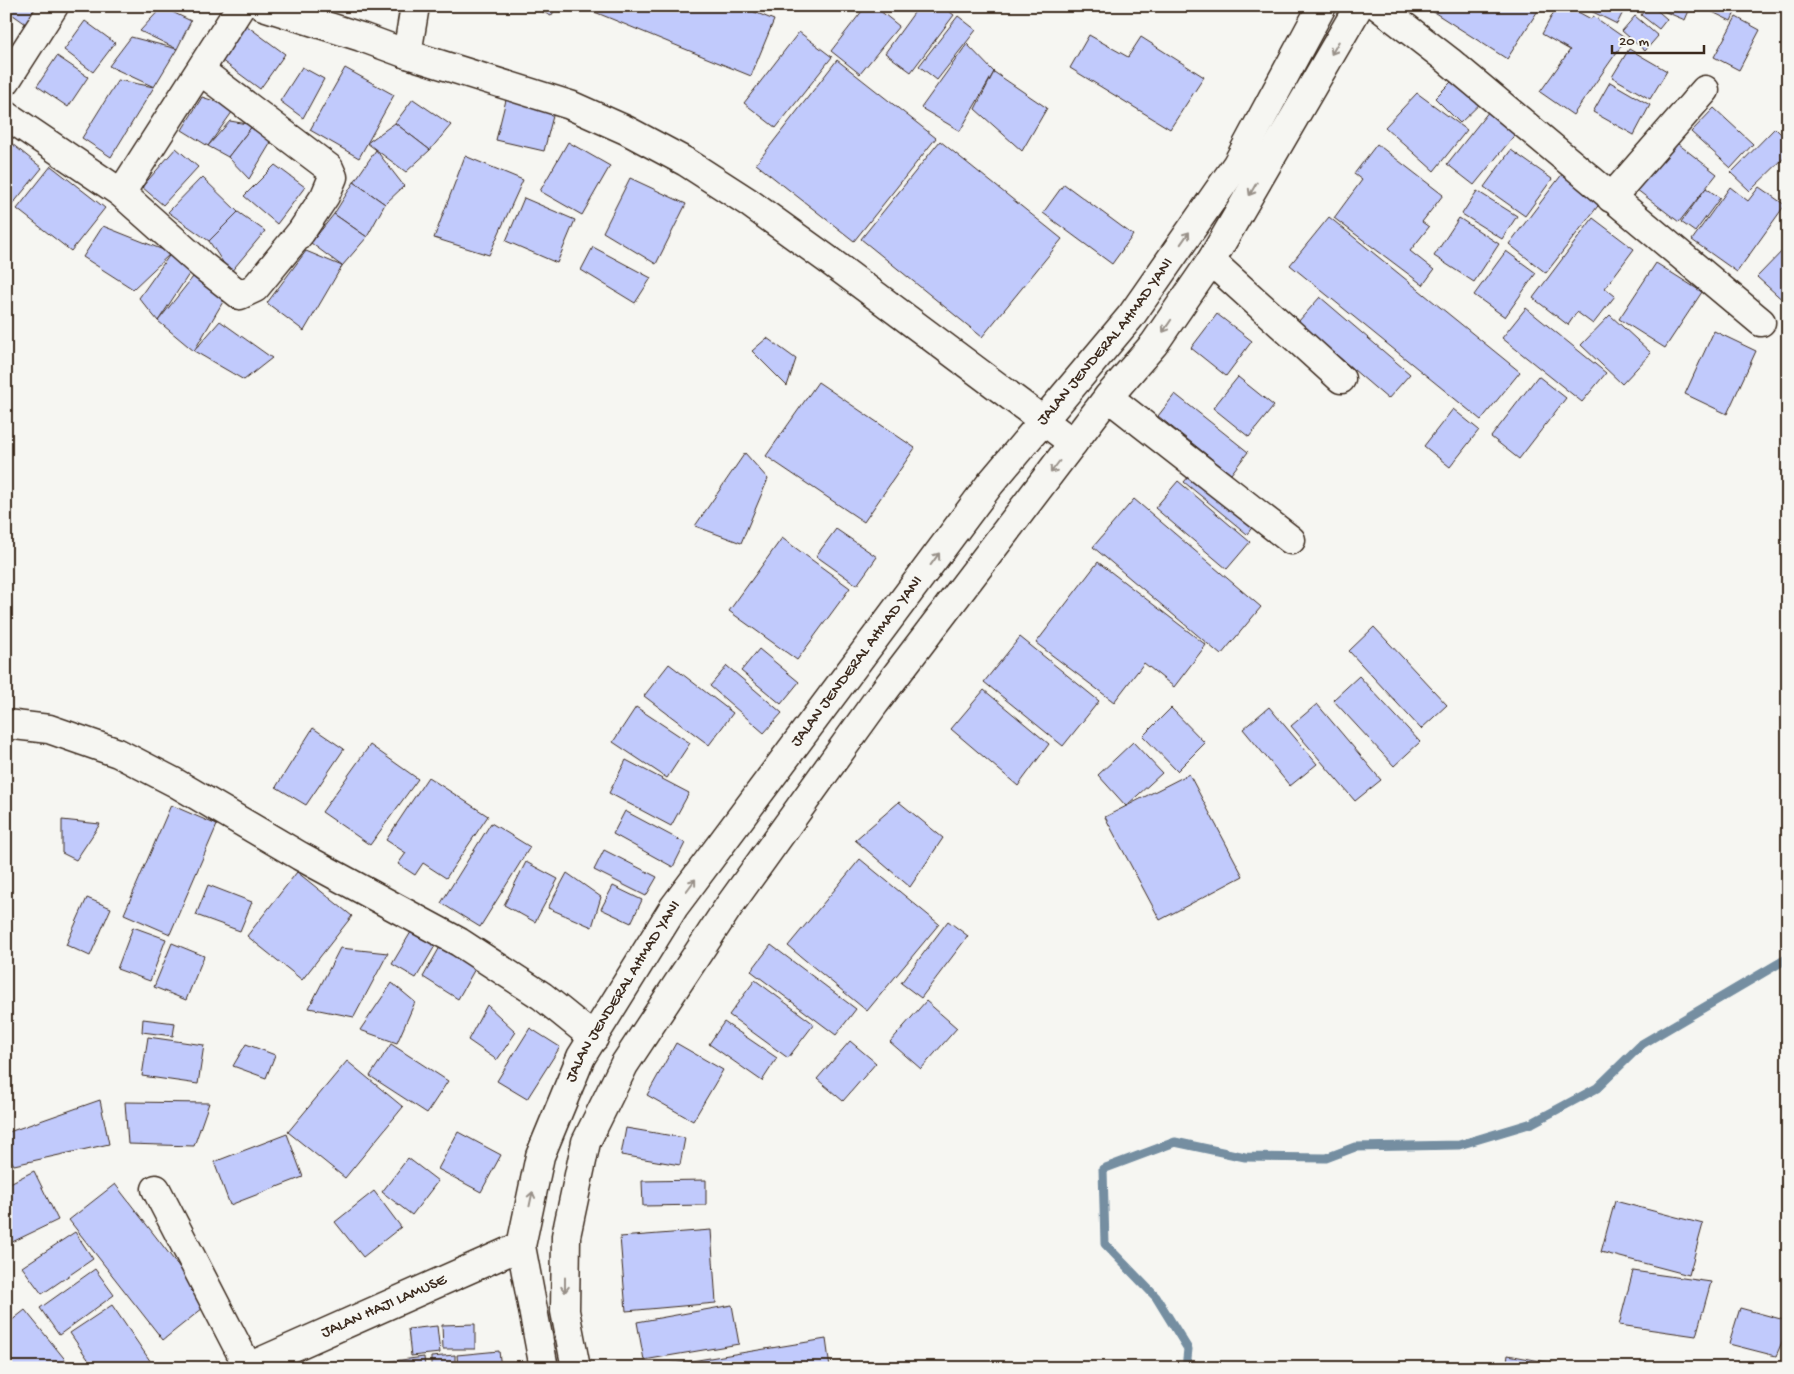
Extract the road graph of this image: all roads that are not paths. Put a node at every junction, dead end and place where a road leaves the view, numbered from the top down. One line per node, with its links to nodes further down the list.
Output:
1 (54, 6): 10 (main road)
2 (241, 6): 9 (main road)
3 (263, 6): 8 (main road)
4 (415, 6): 8 (main road)
5 (1322, 6): 19 (main road, JALAN JENDERAL AHMAD YANI, one-way to 5)
6 (1359, 6): 15 (main road, one-way to 15)
7 (1378, 6): 14 (main road)
8 (407, 54): 19 (main road)
9 (201, 71): 13 (main road); 13 (main road)
10 (6, 80)
11 (1705, 90): 14 (main road)
12 (6, 115): 13 (main road)
13 (121, 193)
14 (1611, 198): 16 (main road)
15 (1212, 261): 17 (main road); 18 (main road, one-way to 18)
16 (1761, 322)
17 (1340, 379)
18 (1108, 397): 20 (main road); 21 (main road)
19 (1043, 420): 20 (main road); 23 (main road, JALAN JENDERAL AHMAD YANI, one-way to 19)
20 (1073, 443): 28 (main road, one-way to 28)
21 (1291, 540)
22 (6, 724): 23 (main road)
23 (594, 1038): 25 (main road, JALAN JENDERAL AHMAD YANI, one-way to 23)
24 (156, 1189): 26 (main road)
25 (521, 1246): 26 (main road, JALAN HAJI LAMUSE); 27 (main road, JALAN JENDERAL AHMAD YANI)
26 (247, 1367)
27 (544, 1368)
28 (576, 1368)

